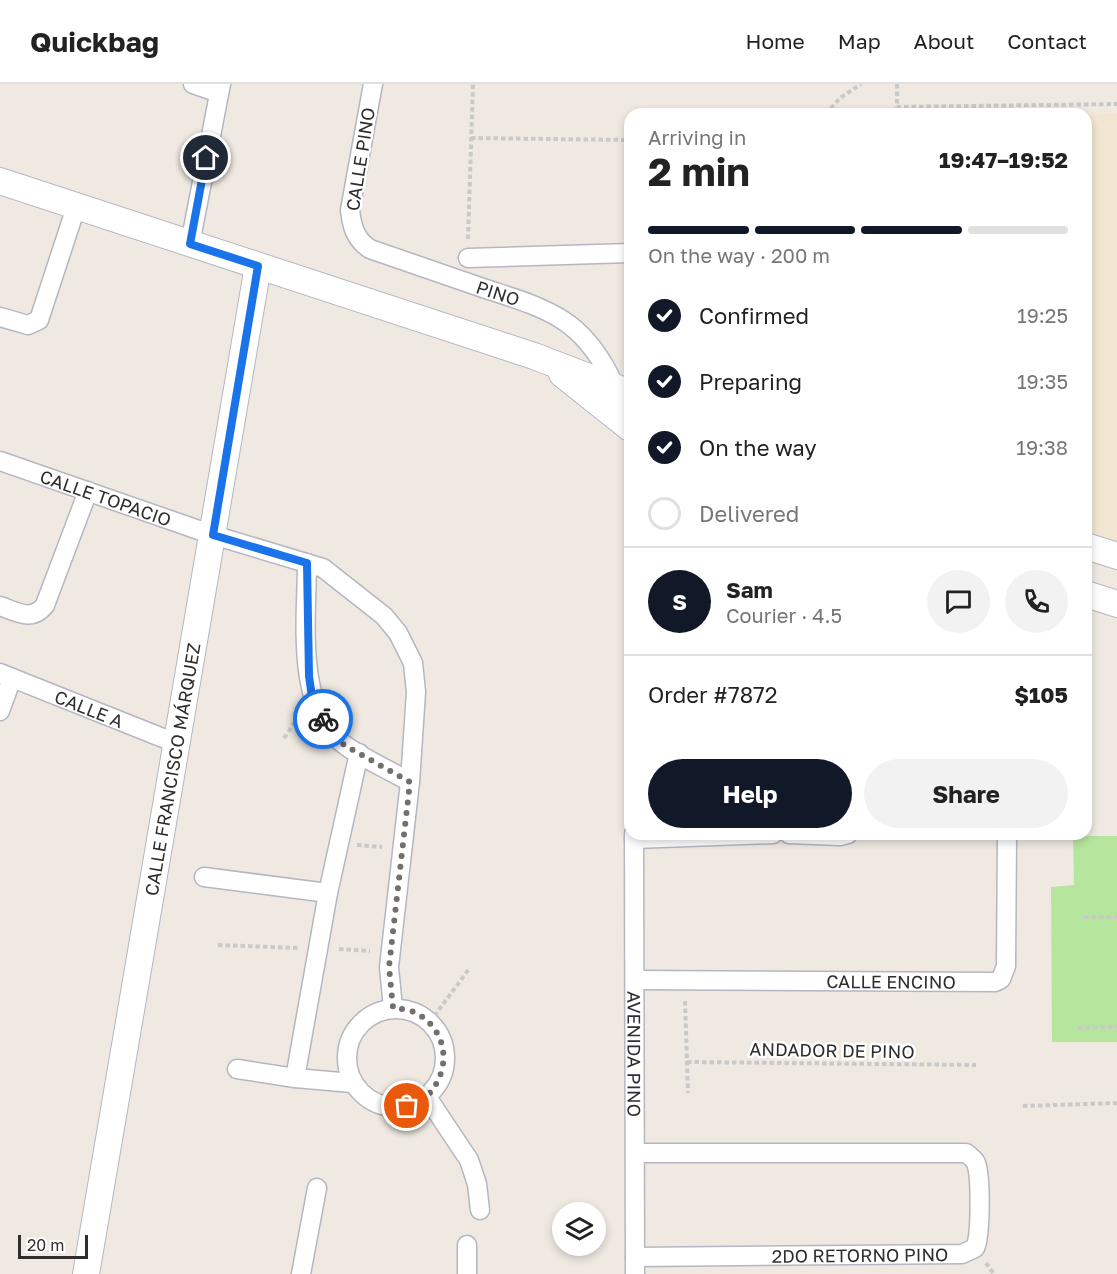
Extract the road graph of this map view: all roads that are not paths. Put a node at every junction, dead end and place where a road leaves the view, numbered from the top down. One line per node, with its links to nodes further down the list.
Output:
1 (193, 84): 3 (street)
2 (373, 84): 6 (street, CALLE PINO)
3 (220, 89): 7 (street)
4 (0, 181): 5 (street)
5 (76, 207): 7 (street); 11 (street)
6 (355, 234): 13 (street, PINO)
7 (190, 244): 10 (street)
8 (624, 253): 9 (street)
9 (468, 258)
10 (258, 266): 12 (street); 17 (street, CALLE FRANCISCO MÁRQUEZ)
11 (0, 317)
12 (534, 356): 13 (street); 14 (street)
13 (623, 390)
14 (624, 424)
15 (0, 461): 16 (street, CALLE TOPACIO)
16 (88, 491): 17 (street, CALLE TOPACIO); 23 (street)
17 (213, 535): 20 (street, CALLE TOPACIO); 26 (street, CALLE FRANCISCO MÁRQUEZ)
18 (1092, 548): 19 (street)
19 (1117, 556)
20 (307, 563): 27 (street); 28 (street, CALLE TOPACIO)
21 (1092, 596): 22 (street)
22 (1117, 603)
23 (0, 606)
24 (6, 675): 25 (street); 26 (street, CALLE A)
25 (0, 711)
26 (178, 744): 44 (street, CALLE FRANCISCO MÁRQUEZ)
27 (359, 753): 28 (street); 32 (street)
28 (410, 782): 34 (street, CALLE TOPACIO)
29 (634, 840): 33 (street, AVENIDA PINO)
30 (1007, 840): 33 (street, CALLE ENCINO)
31 (204, 877): 32 (street)
32 (328, 893): 36 (street)
33 (635, 980): 39 (street, AVENIDA PINO)
34 (393, 1008): 37 (street); 38 (street)
35 (237, 1069): 36 (street)
36 (294, 1078): 37 (street)
37 (352, 1083): 38 (street)
38 (427, 1097): 41 (street)
39 (635, 1153): 43 (street, AVENIDA PINO); 43 (street, 2DO RETORNO PINO)
40 (317, 1188): 45 (street)
41 (480, 1210)
42 (467, 1245): 46 (street)
43 (635, 1266)
44 (86, 1274)
45 (302, 1274)
46 (467, 1274)

